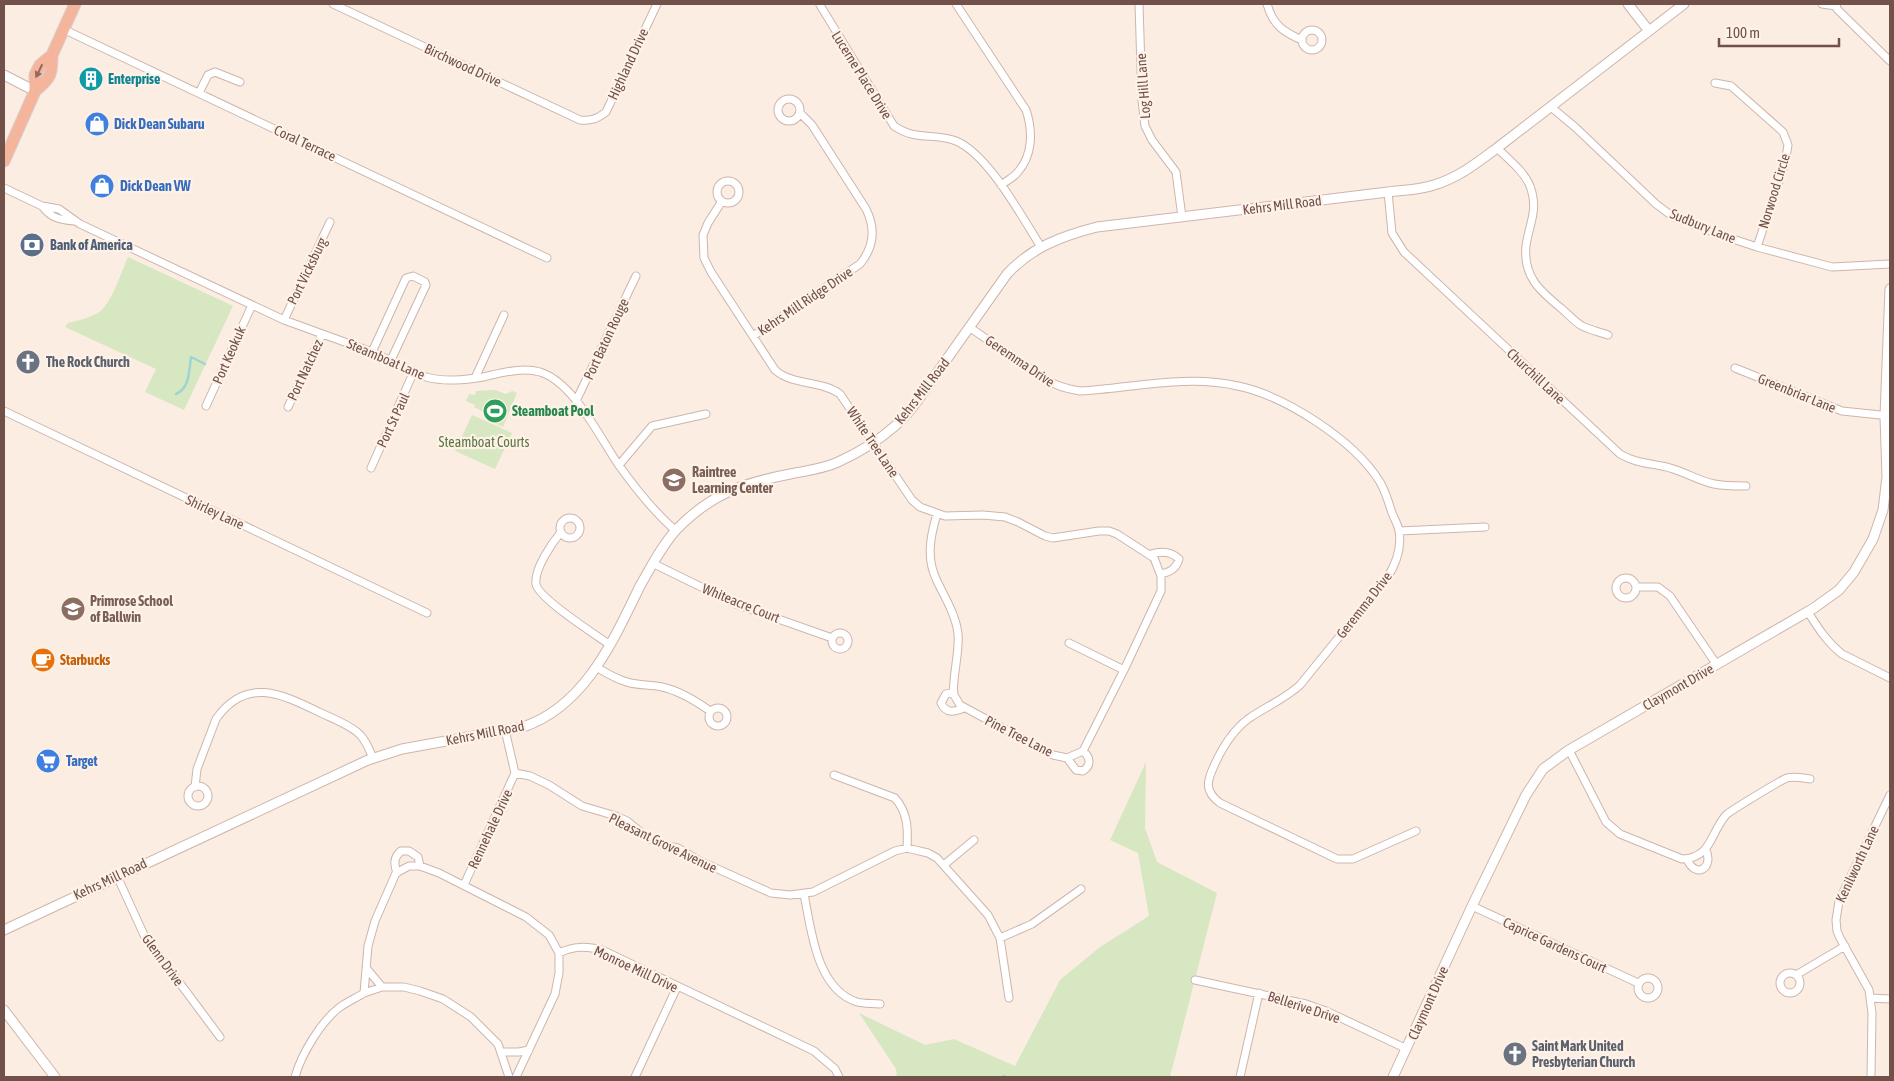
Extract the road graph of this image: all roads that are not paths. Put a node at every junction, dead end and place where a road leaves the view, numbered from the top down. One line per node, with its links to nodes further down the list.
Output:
1 (75, 4): 12 (highway)
2 (333, 4): 23 (street, Birchwood Drive)
3 (657, 4): 23 (street, Highland Drive)
4 (956, 4): 26 (street)
5 (1138, 4): 30 (street, Log Hill Lane)
6 (1267, 4): 14 (street)
7 (1628, 4): 13 (street)
8 (1684, 4): 13 (street, Kehrs Mill Road)
9 (1822, 4): 11 (street)
10 (820, 5): 26 (street, Lucerne Place Drive)
11 (1836, 5): 15 (street)
12 (64, 30): 19 (highway); 20 (street, Coral Terrace)
13 (1649, 31): 21 (street, Kehrs Mill Road)
14 (1302, 40)
15 (1890, 61)
16 (4, 75): 19 (street)
17 (240, 82): 20 (street)
18 (1715, 83): 33 (street, Norwood Circle)
19 (35, 91): 25 (highway)
20 (199, 93): 34 (street, Coral Terrace)
21 (1551, 107): 24 (street, Kehrs Mill Road); 33 (street, Sudbury Lane)
22 (800, 114): 45 (street, Kehrs Mill Ridge Drive)
23 (595, 120)
24 (1497, 148): 28 (street, Kehrs Mill Road); 44 (street)
25 (4, 161)
26 (1001, 185): 32 (street, Lucerne Place Drive)
27 (4, 188): 38 (street, Steamboat Lane)
28 (1388, 192): 30 (street, Kehrs Mill Road); 60 (street, Churchill Lane)
29 (722, 201): 45 (street, White Tree Lane)
30 (1182, 217): 32 (street, Kehrs Mill Road)
31 (330, 222): 41 (street, Port Vicksburg)
32 (1041, 247): 42 (street, Kehrs Mill Road)
33 (1757, 247): 35 (street, Sudbury Lane)
34 (547, 258)
35 (1890, 264)
36 (636, 276): 51 (street, Port Baton Rouge)
37 (1890, 289): 39 (street, Claymont Drive)
38 (252, 305): 41 (street, Steamboat Lane); 52 (street, Port Keokuk)
39 (1890, 309): 56 (street, Claymont Drive)
40 (504, 314): 50 (street)
41 (284, 320): 43 (street, Steamboat Lane)
42 (970, 327): 57 (street, Kehrs Mill Road); 64 (street, Geremma Drive)
43 (322, 334): 46 (street, Steamboat Lane); 53 (street, Port Natchez)
44 (1608, 335)
45 (752, 336): 57 (street, White Tree Lane)
46 (372, 352): 47 (street, Steamboat Lane); 47 (street)
47 (391, 360): 49 (street, Steamboat Lane)
48 (1735, 368): 56 (street, Greenbriar Lane)
49 (414, 371): 50 (street, Steamboat Lane); 59 (street, Port St Paul)
50 (475, 378): 51 (street, Steamboat Lane)
51 (576, 401): 58 (street, Steamboat Lane)
52 (206, 406)
53 (288, 407)
54 (4, 411): 71 (street, Shirley Lane)
55 (706, 414): 58 (street)
56 (1888, 416): 70 (street, Claymont Drive)
57 (874, 443): 61 (street, White Tree Lane); 63 (street, Kehrs Mill Road)
58 (619, 465): 63 (street, Steamboat Lane)
59 (371, 468)
60 (1746, 486)
61 (937, 514): 66 (street, White Tree Lane); 79 (street, Pine Tree Lane)
62 (1485, 527): 64 (street)
63 (676, 530): 67 (street, Kehrs Mill Road)
64 (1399, 531): 92 (street, Geremma Drive)
65 (561, 532): 74 (street)
66 (1151, 554): 68 (street); 68 (street, White Tree Lane)
67 (652, 563): 72 (street, Whiteacre Court); 74 (street, Kehrs Mill Road)
68 (1161, 574): 77 (street)
69 (1637, 587): 75 (street)
70 (1808, 612): 75 (street, Claymont Drive); 78 (street)
71 (427, 613)
72 (832, 638)
73 (1069, 643): 77 (street)
74 (610, 645): 76 (street, Kehrs Mill Road)
75 (1717, 665): 83 (street, Claymont Drive)
76 (596, 667): 81 (street); 82 (street, Kehrs Mill Road)
77 (1124, 670): 84 (street)
78 (1890, 678)
79 (954, 692): 80 (street); 80 (street, Pine Tree Lane)
80 (964, 708): 86 (street, Pine Tree Lane)
81 (710, 712)
82 (505, 730): 85 (street, Kehrs Mill Road); 87 (street)
83 (1569, 750): 96 (street); 104 (street, Claymont Drive)
84 (1083, 751): 86 (street, Pine Tree Lane); 86 (street)
85 (373, 758): 90 (street); 100 (street, Kehrs Mill Road)
86 (1067, 758)
87 (515, 773): 101 (street, Rennehale Drive); 103 (street, Pleasant Grove Avenue)
88 (834, 775): 94 (street)
89 (1810, 779): 95 (street)
90 (195, 786)
91 (1890, 795): 107 (street, Kenilworth Lane)
92 (1416, 831)
93 (974, 840): 97 (street)
94 (908, 848): 97 (street); 103 (street, Pleasant Grove Avenue)
95 (1706, 850): 96 (street); 96 (street)
96 (1687, 859)
97 (944, 864): 106 (street)
98 (420, 866): 99 (street); 99 (street); 101 (street)
99 (397, 873): 109 (street)
100 (117, 876): 105 (street, Kehrs Mill Road); 122 (street, Glenn Drive)
101 (464, 885): 108 (street)
102 (1080, 889): 106 (street)
103 (804, 894): 120 (street)
104 (1472, 906): 112 (street, Caprice Gardens Court); 123 (street, Claymont Drive)
105 (4, 930)
106 (1000, 938): 117 (street)
107 (1845, 946): 110 (street); 118 (street, Kenilworth Lane)
108 (559, 953): 114 (street, Monroe Mill Drive); 124 (street)
109 (367, 969): 113 (street); 116 (street)
110 (1796, 974)
111 (1195, 980): 115 (street, Bellerive Drive)
112 (1638, 984)
113 (382, 987): 116 (street); 125 (street)
114 (677, 987): 130 (street); 131 (street, Monroe Mill Drive)
115 (1259, 993): 123 (street, Bellerive Drive); 132 (street)
116 (364, 994): 127 (street)
117 (1008, 998)
118 (1870, 998): 119 (street); 134 (street, Kenilworth Lane)
119 (1890, 998)
120 (880, 1004)
121 (4, 1010): 126 (street)
122 (220, 1036)
123 (1407, 1049): 133 (street, Claymont Drive)
124 (529, 1050): 125 (street); 129 (street)
125 (502, 1052): 128 (street)
126 (55, 1077)
127 (295, 1077)
128 (509, 1077)
129 (516, 1077)
130 (635, 1077)
131 (839, 1077)
132 (1240, 1077)
133 (1394, 1077)
134 (1871, 1077)

